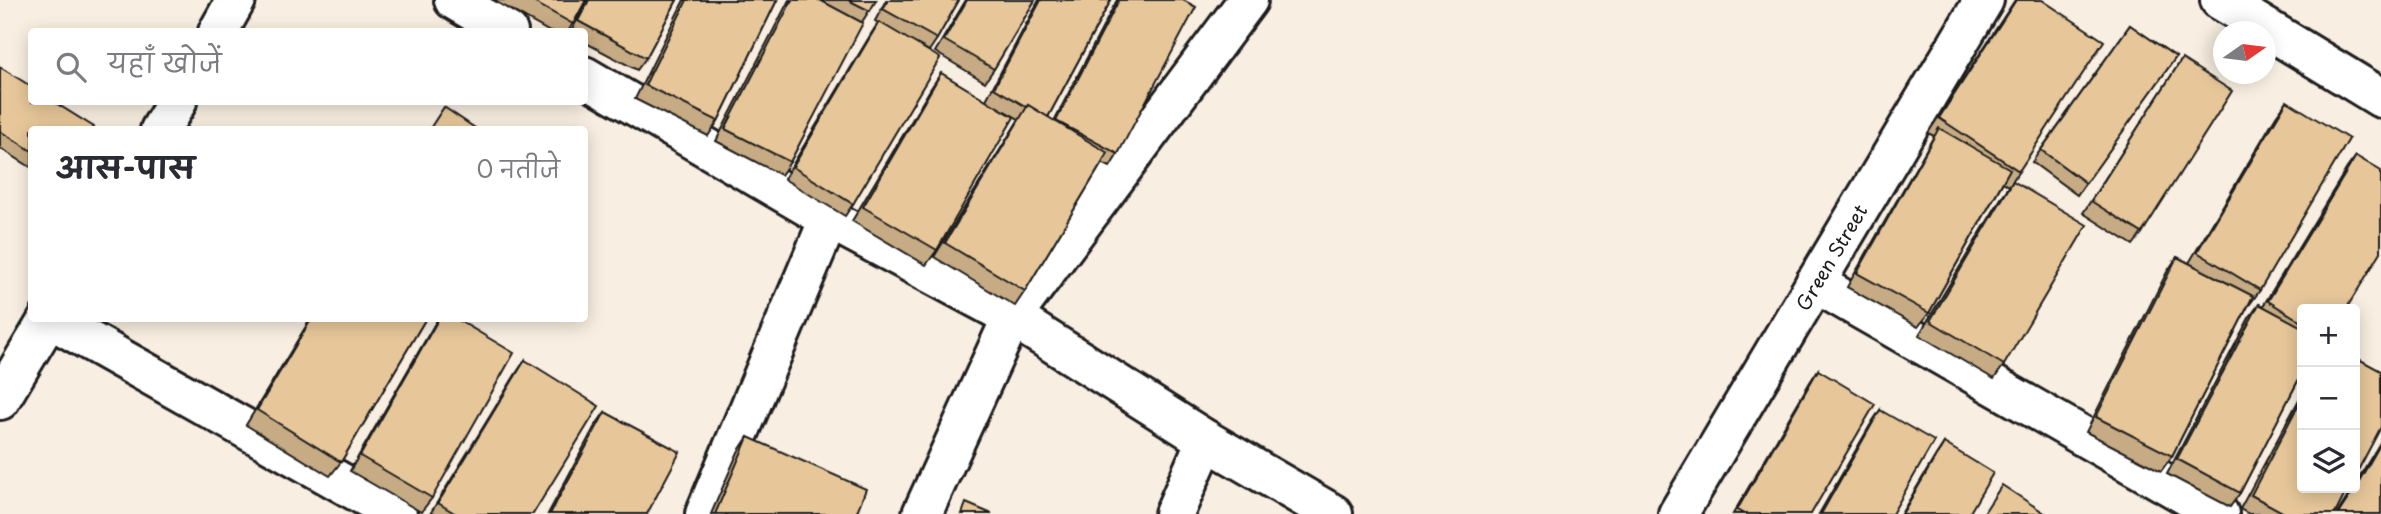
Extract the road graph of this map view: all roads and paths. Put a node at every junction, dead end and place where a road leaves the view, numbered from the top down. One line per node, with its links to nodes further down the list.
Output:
1 (236, 0): 6 (street)
2 (454, 0): 7 (street)
3 (1248, 0): 14 (street)
4 (1984, 0): 13 (street, Green Street)
5 (2220, 0): 9 (street)
6 (220, 28)
7 (501, 28)
8 (588, 78): 12 (street)
9 (2381, 98)
10 (175, 105): 11 (street)
11 (162, 126)
12 (828, 219): 14 (street); 20 (street)
13 (1815, 283): 24 (street, Green Street); 25 (street)
14 (1012, 317): 18 (street); 21 (street)
15 (47, 322): 17 (street)
16 (56, 322): 19 (street)
17 (0, 400)
18 (1206, 440): 22 (street); 23 (street)
19 (397, 514)
20 (705, 514)
21 (922, 514)
22 (1174, 514)
23 (1333, 514)
24 (1678, 514)
25 (2219, 514)

